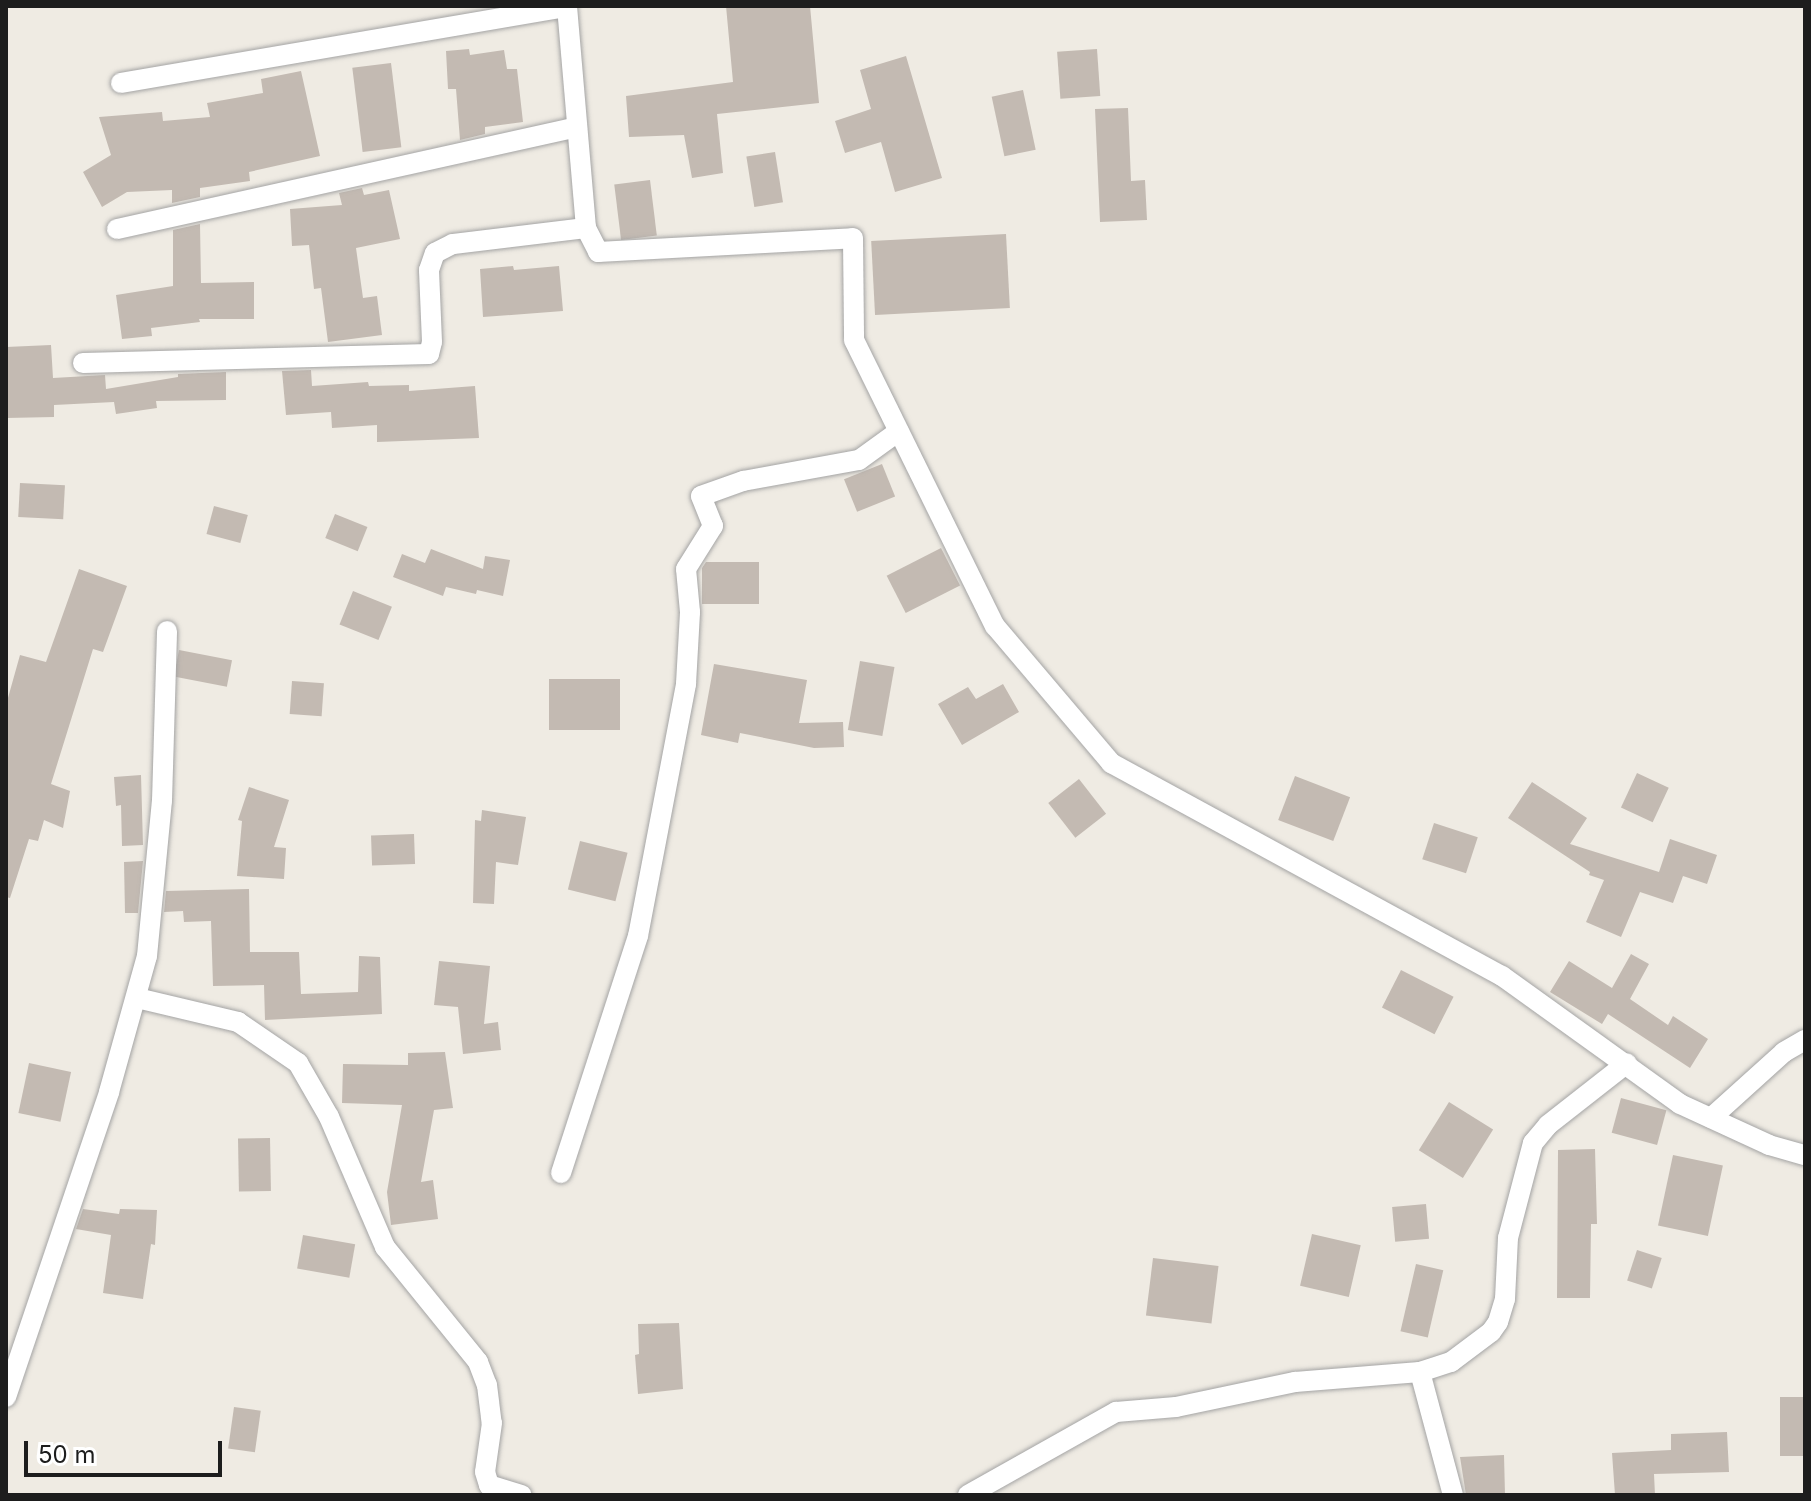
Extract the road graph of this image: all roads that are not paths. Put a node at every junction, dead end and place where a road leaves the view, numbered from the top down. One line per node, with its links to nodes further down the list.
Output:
1 (567, 6): 2 (street); 3 (street)
2 (121, 83)
3 (577, 127): 4 (street); 5 (street)
4 (586, 228): 6 (street); 7 (street)
5 (117, 229)
6 (83, 363)
7 (899, 431): 11 (street); 14 (street)
8 (167, 631): 9 (street)
9 (137, 998): 16 (street); 17 (street)
10 (1805, 1040): 12 (street)
11 (1627, 1063): 12 (street); 15 (street)
12 (1711, 1118): 13 (street)
13 (1805, 1155)
14 (561, 1173)
15 (1420, 1372): 18 (street); 19 (street)
16 (6, 1397)
17 (522, 1495)
18 (968, 1495)
19 (1453, 1495)

